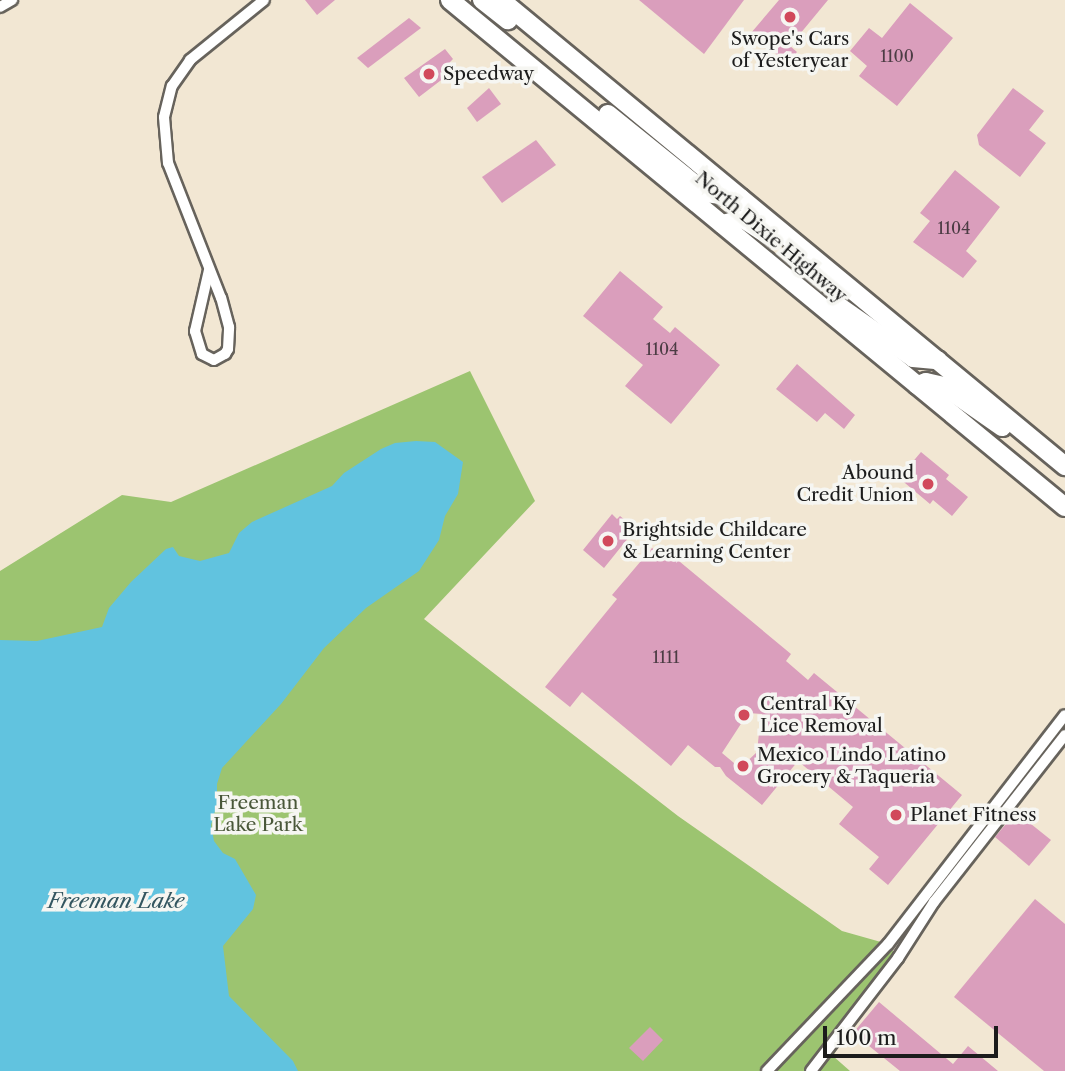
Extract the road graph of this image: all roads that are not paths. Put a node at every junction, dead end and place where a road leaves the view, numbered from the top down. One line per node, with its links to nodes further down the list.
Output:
1 (12, 0): 6 (street)
2 (264, 0): 11 (street)
3 (450, 0): 7 (main road, North Dixie Highway)
4 (482, 0): 8 (main road)
5 (501, 0): 8 (main road, North Dixie Highway)
6 (0, 7)
7 (571, 99): 9 (main road); 10 (main road, North Dixie Highway)
8 (627, 104): 9 (main road, North Dixie Highway)
9 (741, 198): 12 (main road, North Dixie Highway)
10 (727, 228): 12 (main road); 13 (main road); 14 (main road, North Dixie Highway)
11 (209, 270): 11 (street)
12 (868, 303): 13 (main road, North Dixie Highway)
13 (938, 360): 15 (main road, North Dixie Highway)
14 (917, 385): 16 (main road); 17 (main road, North Dixie Highway)
15 (1065, 466)
16 (1065, 477)
17 (1057, 493): 18 (main road, North Dixie Highway)
18 (1065, 507)
19 (1065, 715): 21 (street)
20 (1065, 735): 22 (street)
21 (767, 1071)
22 (811, 1071)

